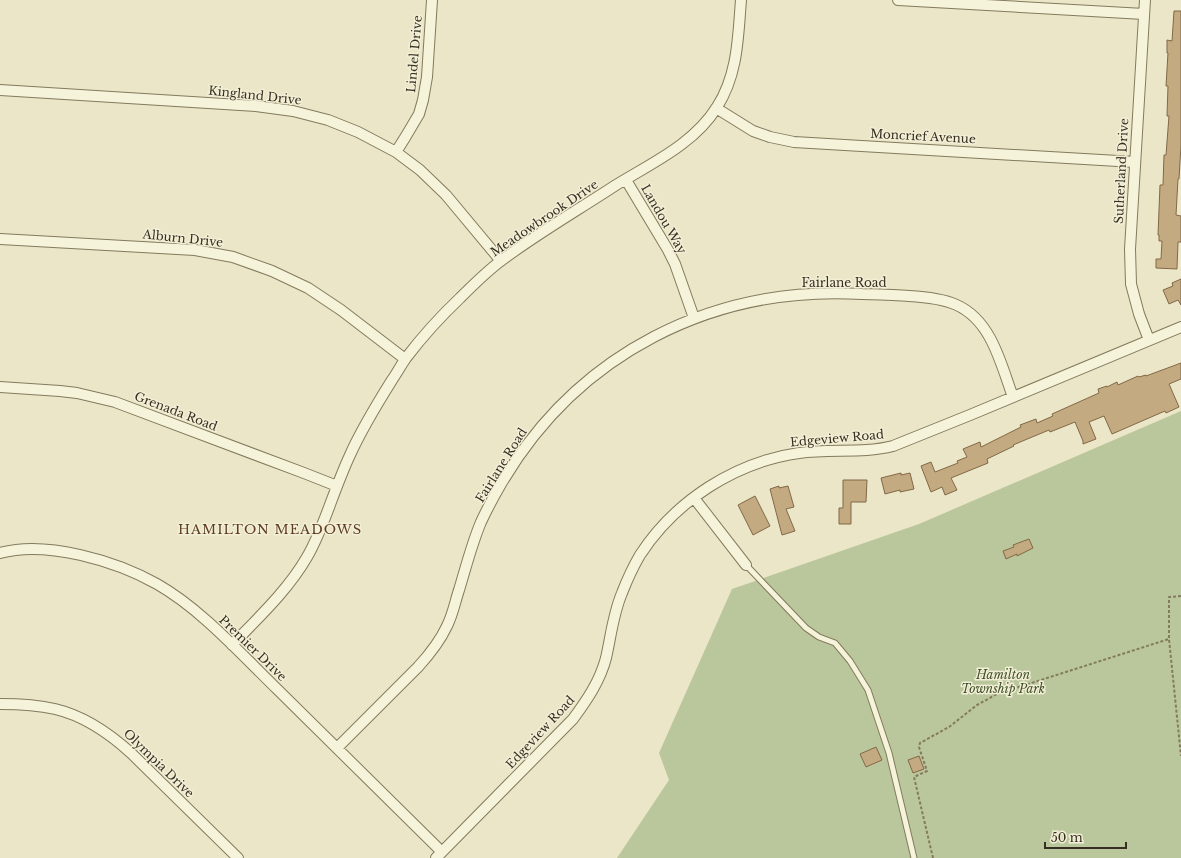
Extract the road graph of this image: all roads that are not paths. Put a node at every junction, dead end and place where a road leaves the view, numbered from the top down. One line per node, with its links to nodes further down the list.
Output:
1 (432, 0): 8 (street, Lindel Drive)
2 (741, 0): 7 (street, Meadowbrook Drive)
3 (898, 0): 5 (street)
4 (1145, 0): 5 (street, Sutherland Drive)
5 (1144, 14): 9 (street, Sutherland Drive)
6 (0, 90): 8 (street, Kingland Drive)
7 (716, 108): 9 (street, Moncrief Avenue); 10 (street, Meadowbrook Drive)
8 (396, 152): 12 (street, Kingland Drive)
9 (1135, 162): 15 (street, Sutherland Drive)
10 (626, 180): 12 (street, Meadowbrook Drive); 13 (street, Landou Way)
11 (0, 239): 16 (street, Alburn Drive)
12 (501, 261): 16 (street, Meadowbrook Drive)
13 (694, 318): 18 (street, Fairlane Road); 25 (street, Fairlane Road)
14 (1181, 328): 15 (street, Edgeview Road)
15 (1149, 340): 18 (street, Edgeview Road)
16 (405, 359): 19 (street, Meadowbrook Drive)
17 (0, 387): 19 (street, Grenada Road)
18 (1013, 397): 20 (street, Edgeview Road)
19 (337, 486): 23 (street, Meadowbrook Drive)
20 (694, 498): 22 (street); 26 (street, Edgeview Road)
21 (0, 553): 23 (street, Premier Drive)
22 (746, 565): 28 (lane)
23 (232, 645): 25 (street, Premier Drive)
24 (0, 704): 27 (street, Olympia Drive)
25 (337, 748): 26 (street, Premier Drive)
26 (439, 855)
27 (234, 857)
28 (914, 858)

